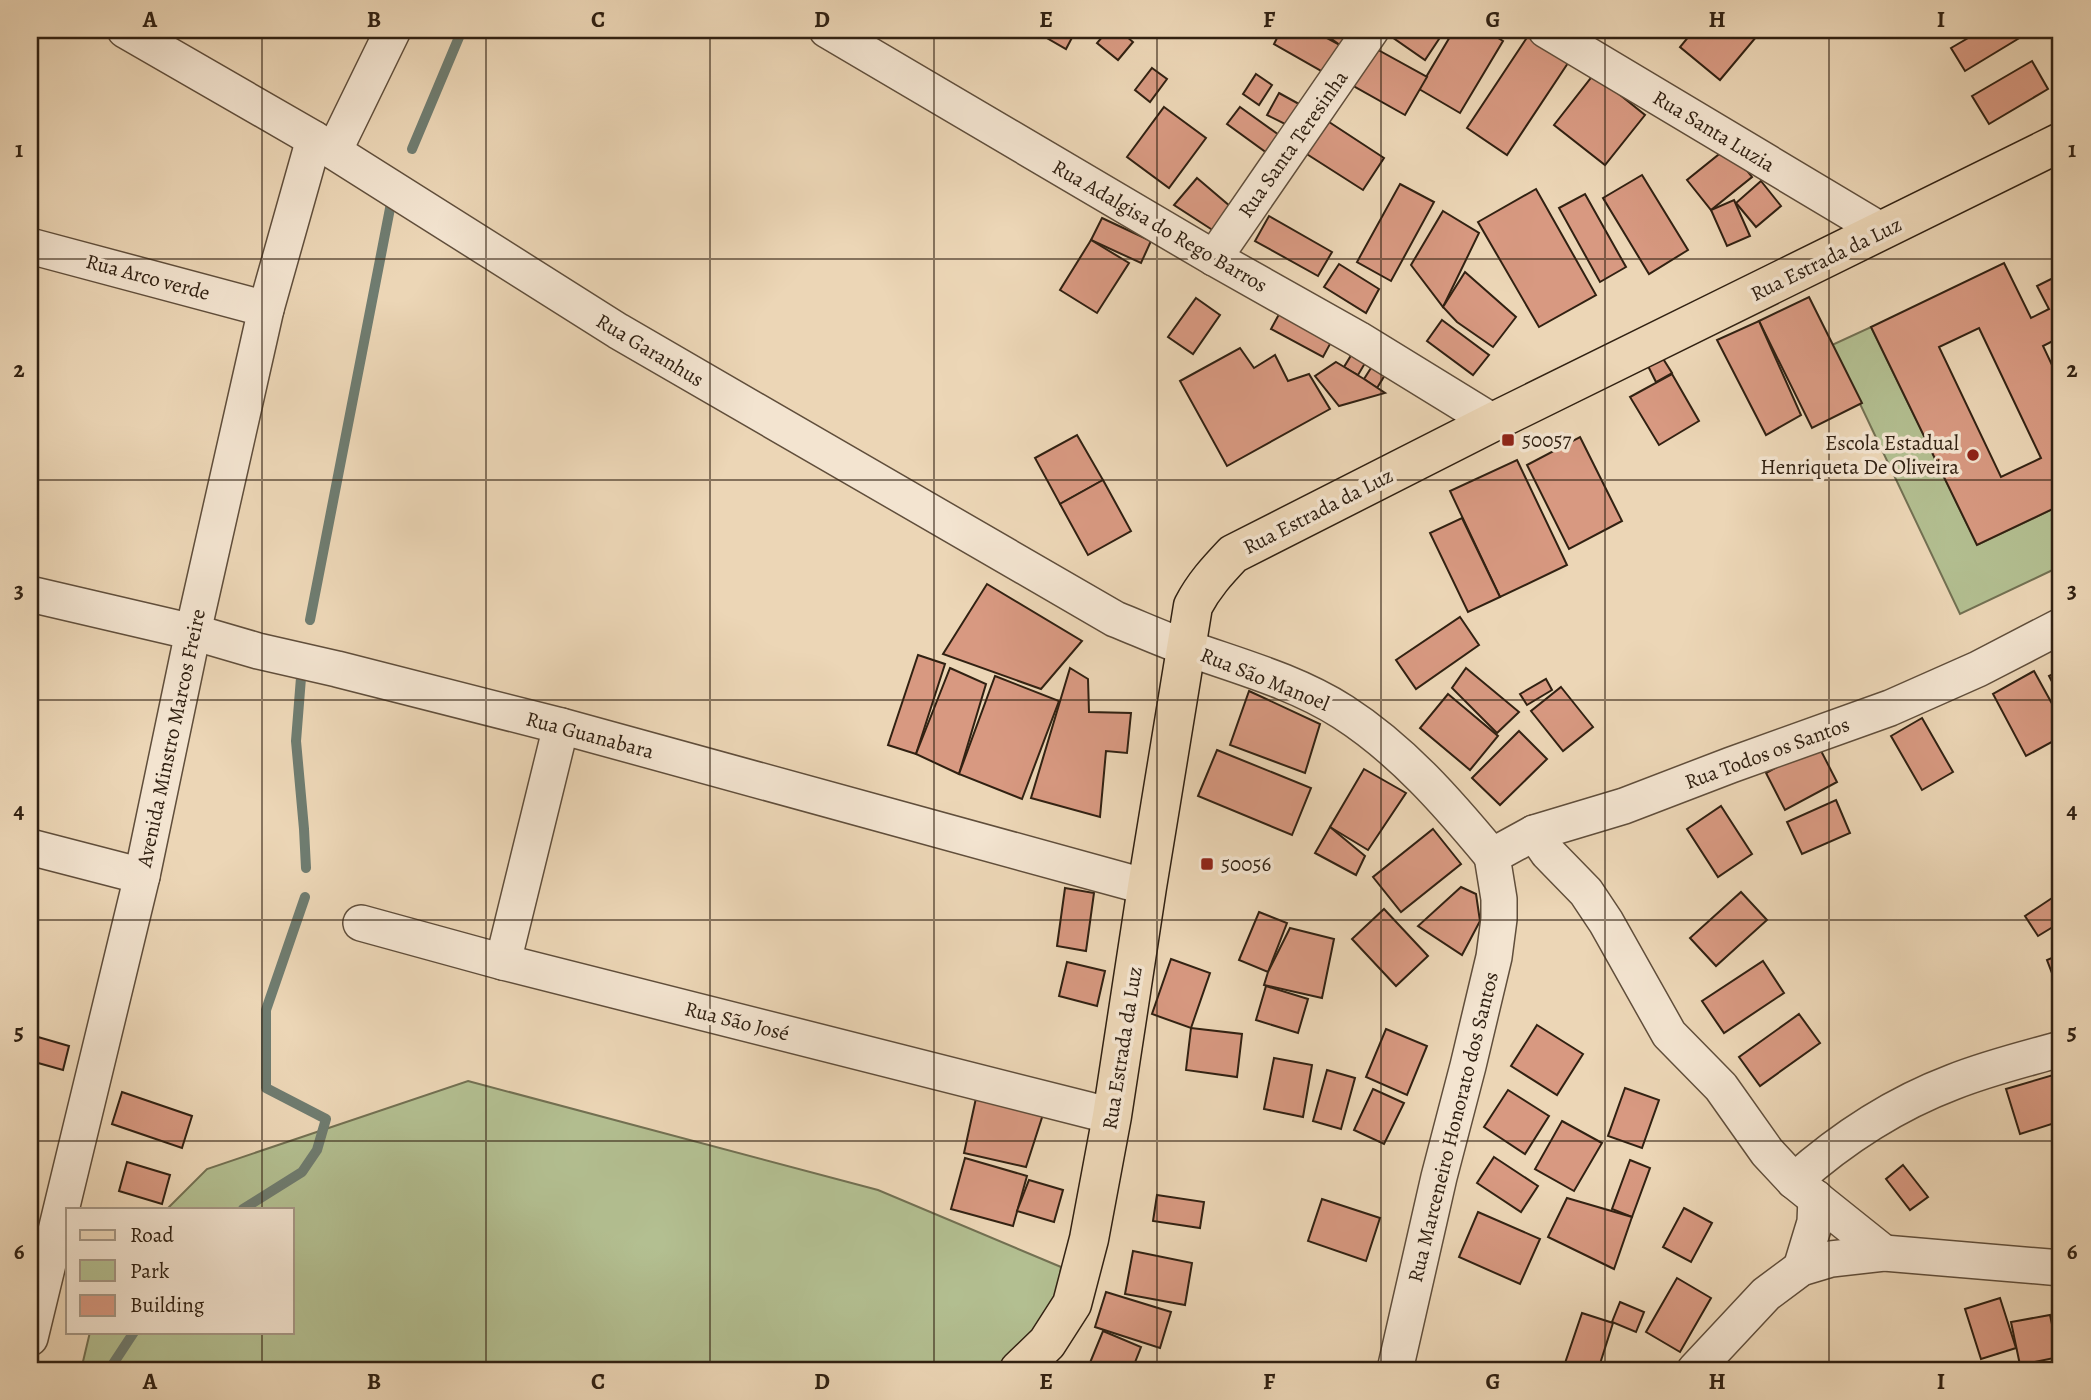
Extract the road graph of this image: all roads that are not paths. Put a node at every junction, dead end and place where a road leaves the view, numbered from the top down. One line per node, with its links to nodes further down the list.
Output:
1 (125, 30): 7 (street, Rua Garanhus)
2 (393, 30): 7 (street, Avenida Minstro Marcos Freire)
3 (827, 30): 10 (street, Rua Adalgisa do Rego Barros)
4 (1371, 30): 10 (street, Rua Santa Teresinha)
5 (1546, 30): 8 (street, Rua Santa Luzia)
6 (2061, 142): 8 (main road, Rua Estrada da Luz)
7 (324, 145): 11 (street, Avenida Minstro Marcos Freire); 16 (street, Rua Garanhus)
8 (1882, 232): 12 (main road, Rua Estrada da Luz)
9 (30, 246): 11 (street, Rua Arco verde)
10 (1214, 258): 12 (street, Rua Adalgisa do Rego Barros)
11 (266, 309): 15 (street, Avenida Minstro Marcos Freire)
12 (1493, 422): 16 (main road, Rua Estrada da Luz)
13 (30, 594): 15 (street, Rua Guanabara)
14 (2061, 626): 18 (street, Rua Todos os Santos)
15 (193, 632): 17 (street, Rua Guanabara); 21 (street, Avenida Minstro Marcos Freire)
16 (1188, 648): 20 (street, Rua São Manoel); 22 (main road, Rua Estrada da Luz)
17 (561, 726): 22 (street, Rua Guanabara); 24 (street)
18 (1534, 833): 20 (street, Rua Todos os Santos); 27 (street)
19 (30, 847): 21 (street)
20 (1495, 869): 33 (street, Rua Marceneiro Honorato dos Santos)
21 (142, 876): 31 (street, Avenida Minstro Marcos Freire)
22 (1147, 887): 26 (main road, Rua Estrada da Luz)
23 (362, 923): 24 (street, Rua São José)
24 (503, 961): 26 (street, Rua São José)
25 (2061, 1049): 27 (street)
26 (1112, 1116): 32 (main road, Rua Estrada da Luz)
27 (1805, 1189): 28 (street); 29 (street)
28 (1884, 1254): 29 (street); 30 (street)
29 (1801, 1268): 34 (street)
30 (2061, 1268)
31 (30, 1338)
32 (1019, 1370)
33 (1395, 1370)
34 (1695, 1370)

